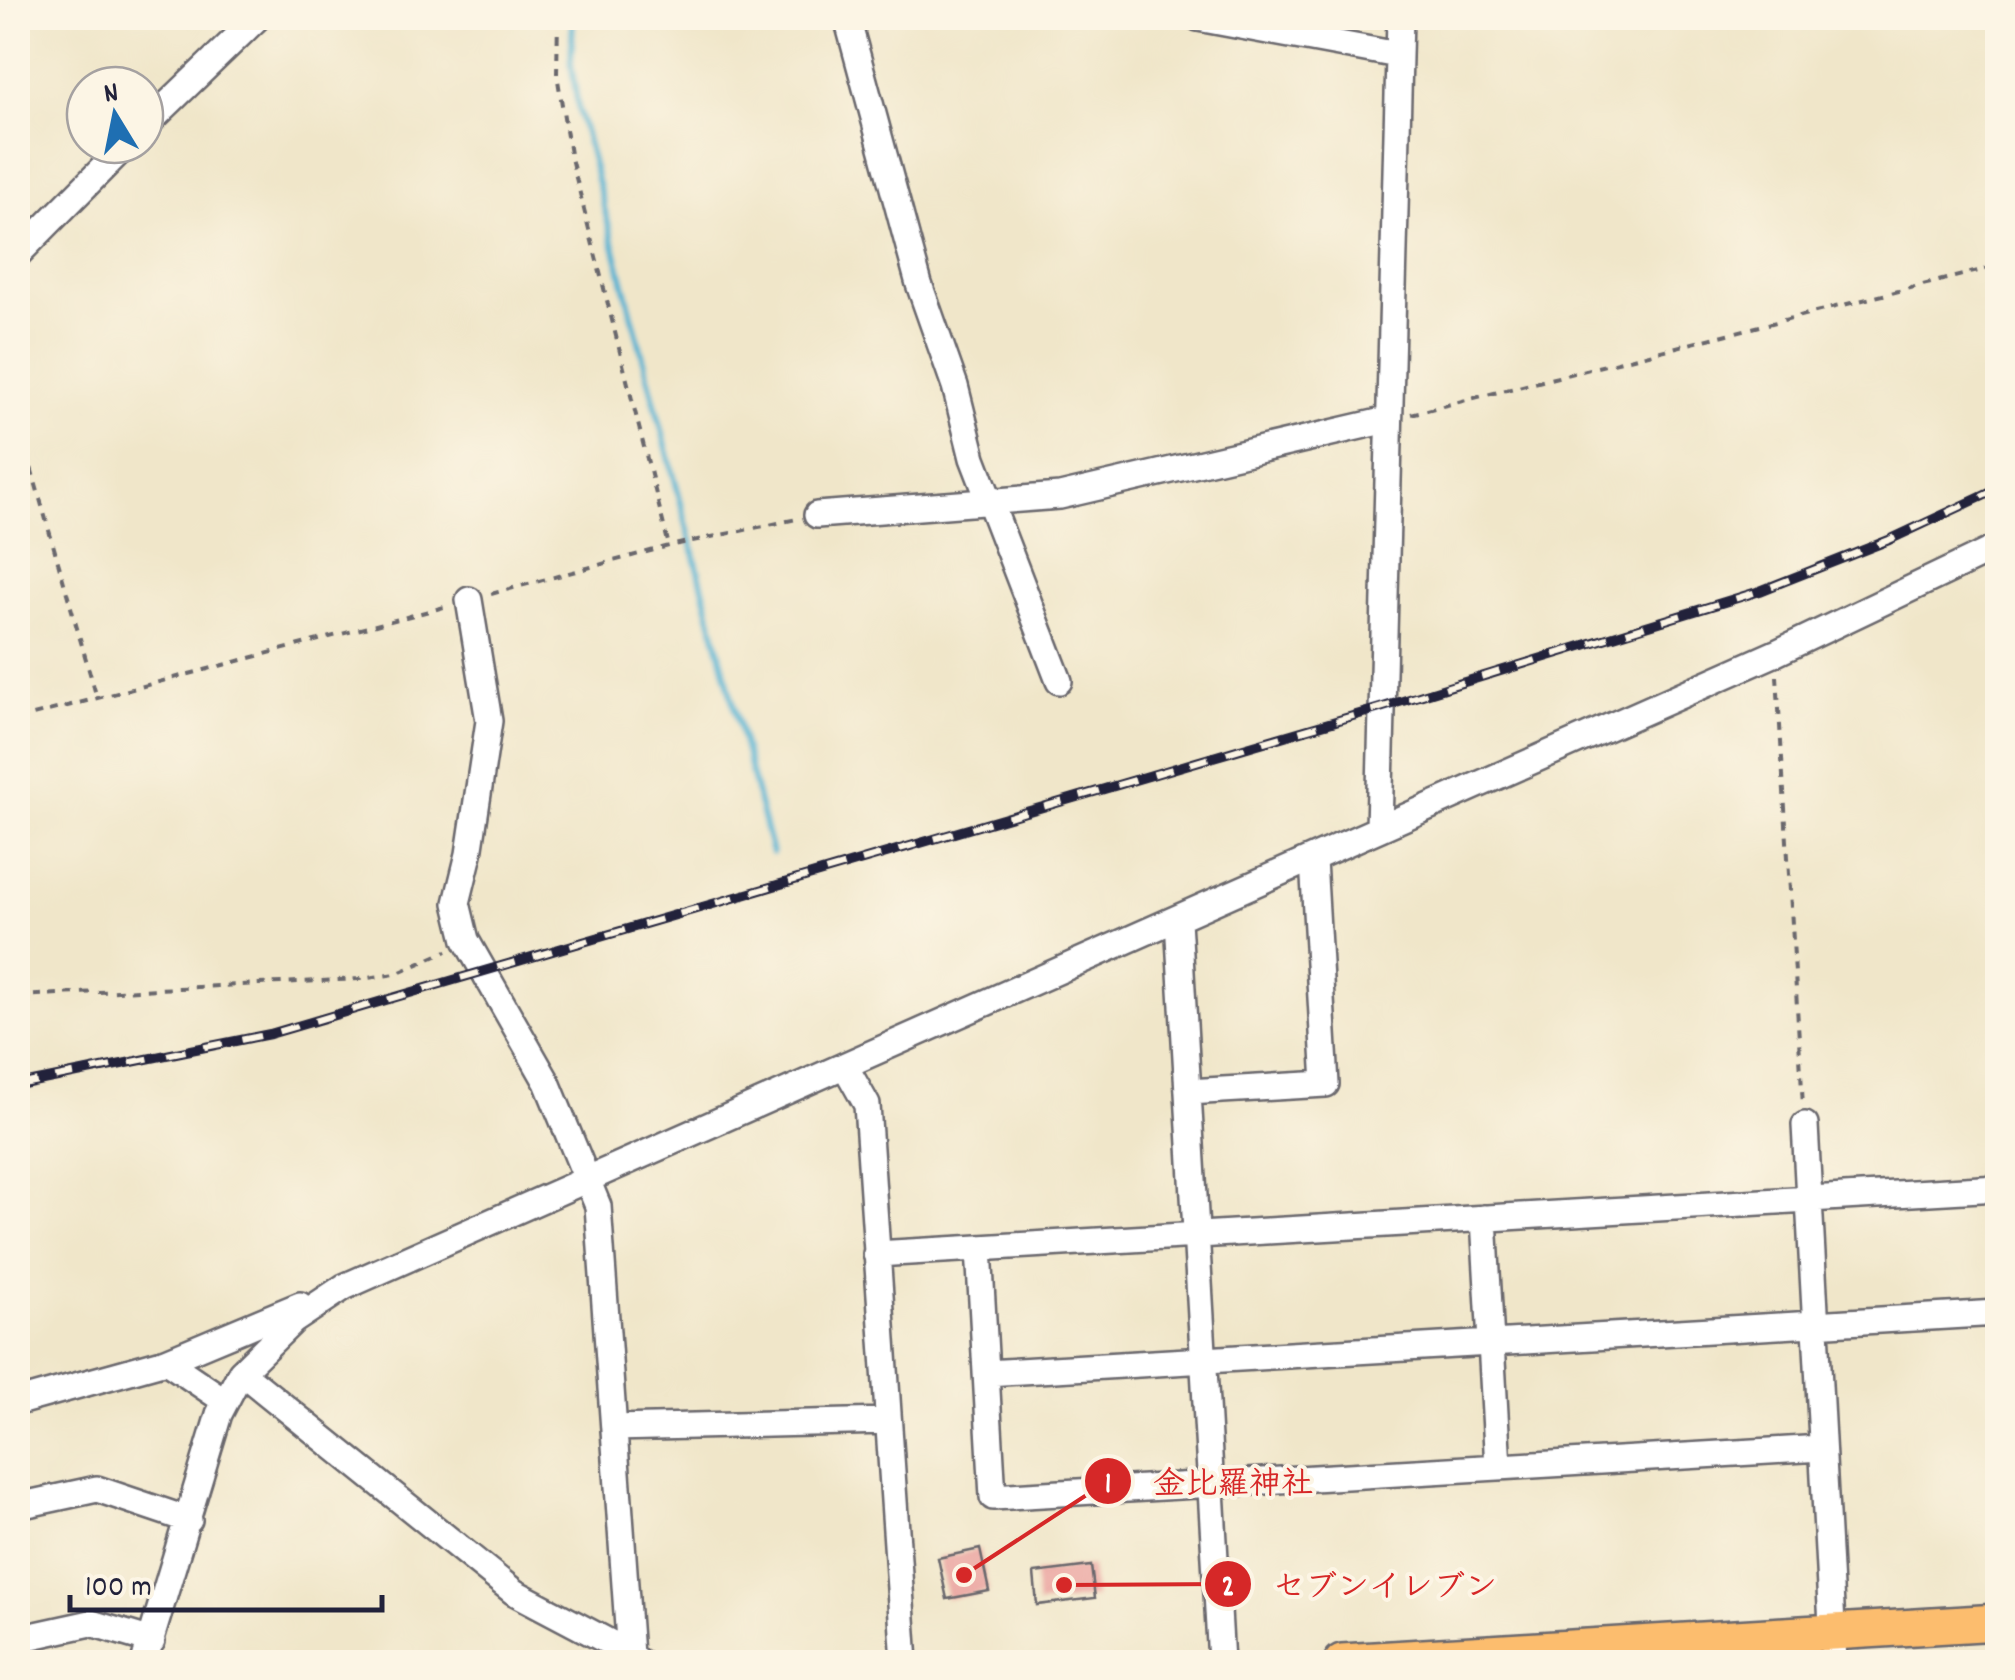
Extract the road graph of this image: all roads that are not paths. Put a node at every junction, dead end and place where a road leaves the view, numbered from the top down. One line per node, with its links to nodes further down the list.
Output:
1 (257, 18): 6 (street)
2 (847, 18): 10 (street)
3 (1198, 18): 5 (street)
4 (1400, 18): 5 (street)
5 (1398, 55): 9 (street)
6 (165, 107)
7 (106, 165): 8 (street)
8 (18, 254)
9 (1387, 420): 10 (street); 15 (street)
10 (989, 504): 11 (street); 14 (street)
11 (817, 514)
12 (1998, 547): 15 (street)
13 (469, 600): 21 (street)
14 (1060, 680)
15 (1380, 828): 16 (street)
16 (1313, 860): 17 (street); 19 (street)
17 (1178, 920): 18 (street); 19 (street)
18 (846, 1066): 21 (street); 27 (street)
19 (1188, 1092): 25 (street)
20 (1804, 1125): 23 (street)
21 (583, 1179): 28 (street); 39 (street)
22 (1998, 1188): 23 (street)
23 (1808, 1199): 24 (street); 30 (street)
24 (1484, 1218): 25 (street); 31 (street)
25 (1196, 1236): 26 (street); 32 (street)
26 (978, 1248): 27 (street); 35 (street)
27 (876, 1254): 38 (street)
28 (344, 1287): 33 (street); 34 (street)
29 (1998, 1313): 30 (street)
30 (1814, 1324): 31 (street); 40 (street)
31 (1491, 1343): 32 (street); 41 (street)
32 (1204, 1360): 35 (street); 42 (street)
33 (166, 1361): 36 (street); 37 (street)
34 (240, 1372): 36 (street); 49 (street)
35 (986, 1373): 42 (street)
36 (225, 1401): 44 (street)
37 (18, 1402)
38 (888, 1421): 39 (street); 50 (street)
39 (614, 1428): 49 (street)
40 (1822, 1448): 41 (street); 47 (street)
41 (1498, 1467): 42 (street)
42 (1211, 1484): 51 (street)
43 (18, 1506): 44 (street)
44 (189, 1520): 48 (street)
45 (1998, 1622): 47 (highway)
46 (18, 1638): 48 (street)
47 (1833, 1647): 52 (highway)
48 (148, 1652)
49 (634, 1659)
50 (905, 1662)
51 (1221, 1662)
52 (1342, 1662)

